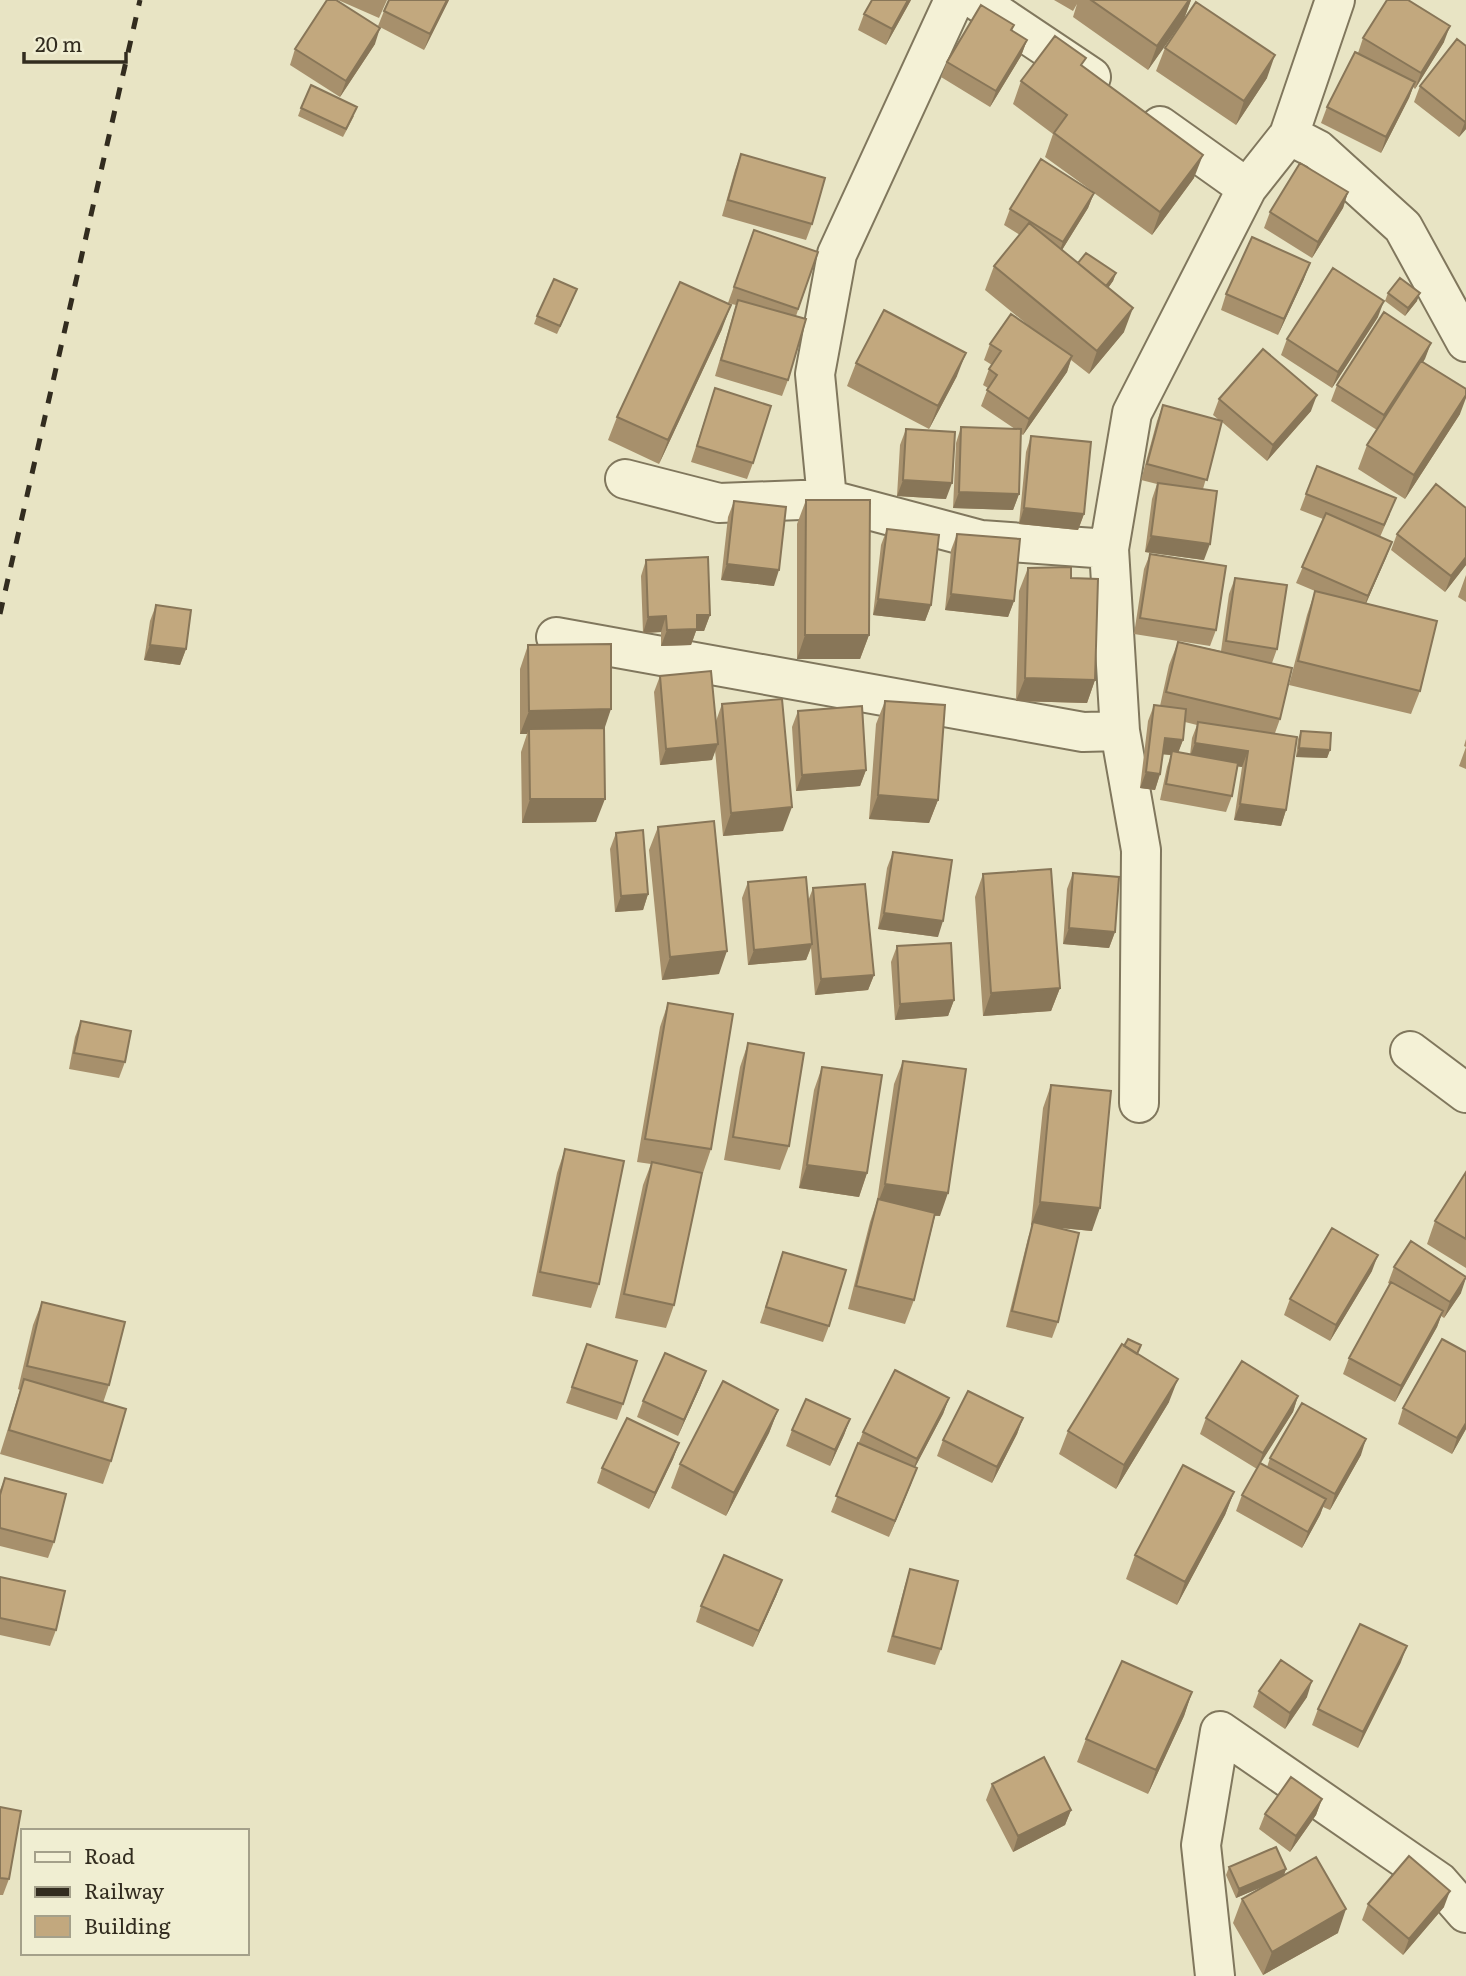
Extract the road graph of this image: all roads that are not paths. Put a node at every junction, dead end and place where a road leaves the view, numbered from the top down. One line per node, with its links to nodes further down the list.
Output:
1 (954, 0): 8 (street)
2 (976, 0): 5 (street)
3 (1335, 0): 4 (street)
4 (1289, 135): 5 (street); 6 (street)
5 (1247, 188): 9 (street)
6 (1466, 342)
7 (625, 478): 8 (street)
8 (827, 499): 9 (street)
9 (1109, 549): 11 (street)
10 (556, 637): 11 (street)
11 (1120, 731): 14 (street)
12 (1410, 1051): 13 (street)
13 (1466, 1093)
14 (1139, 1103)
15 (1466, 1913): 16 (street)
16 (1215, 1976)

